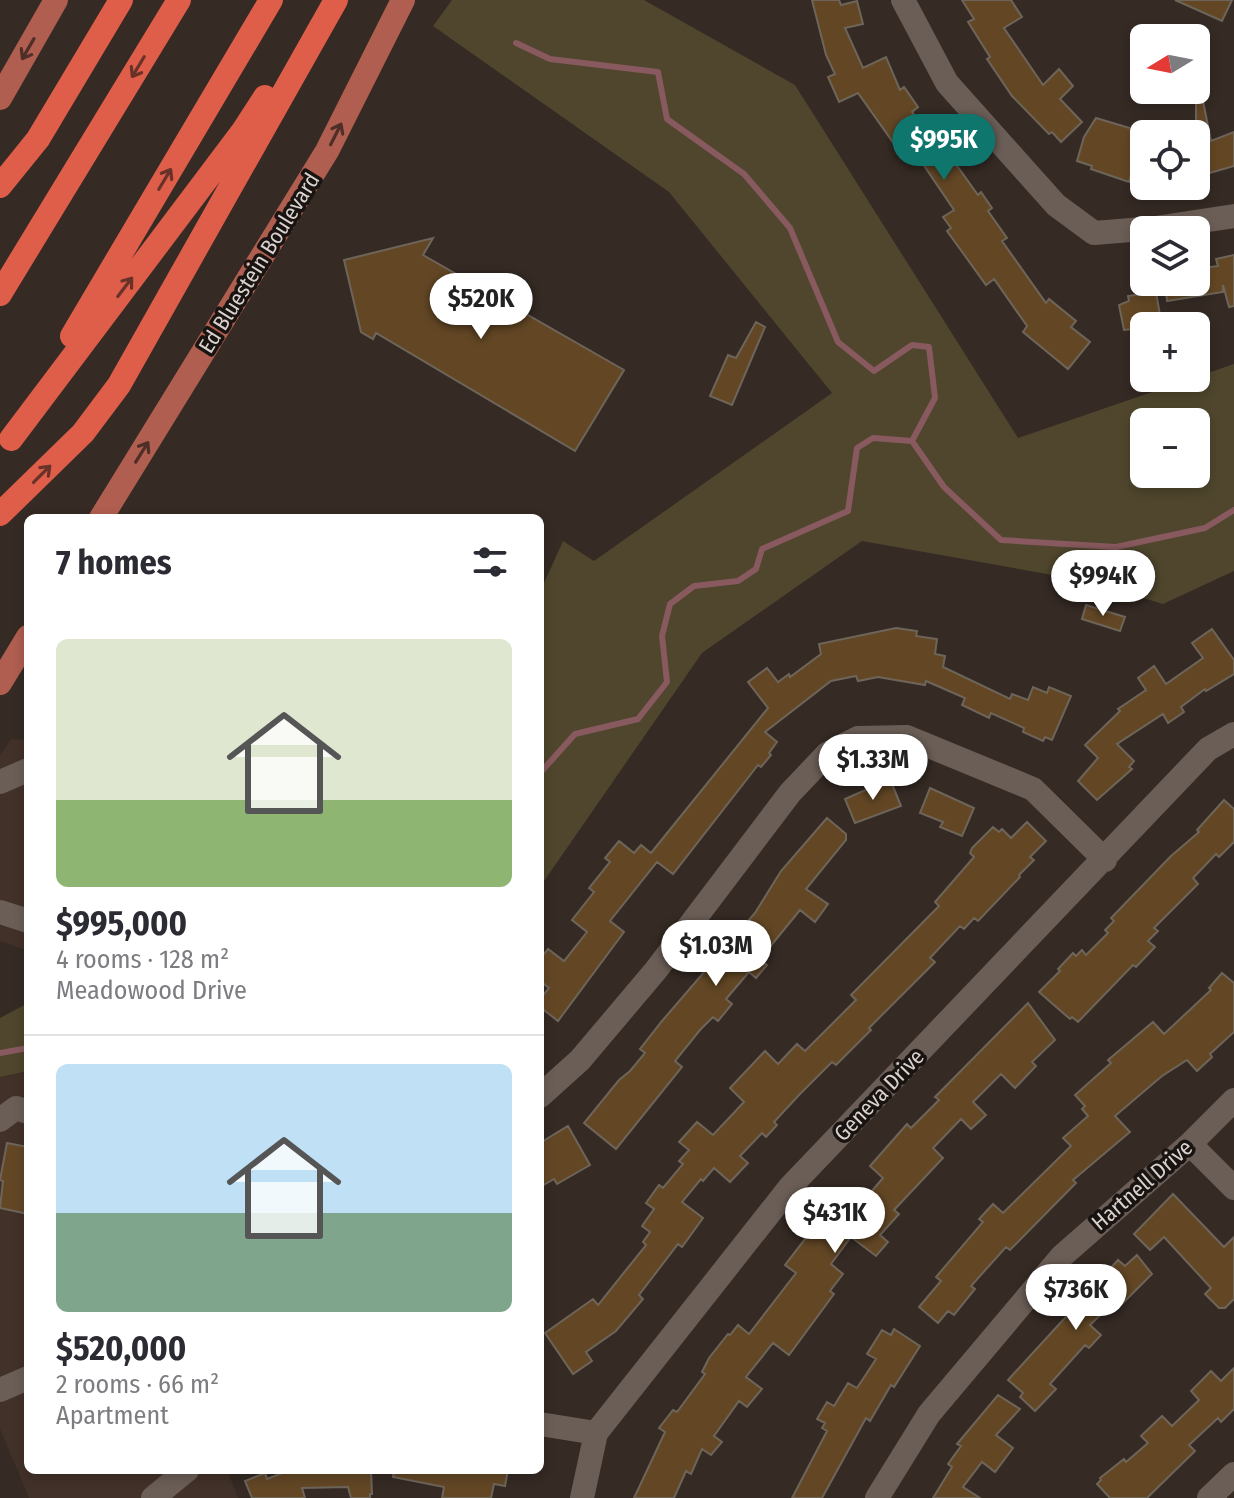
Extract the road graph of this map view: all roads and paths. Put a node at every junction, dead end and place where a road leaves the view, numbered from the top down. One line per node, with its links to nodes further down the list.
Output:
1 (56, 0): 9 (main road, one-way to 9)
2 (121, 0): 10 (highway)
3 (179, 0): 12 (highway, one-way to 12)
4 (271, 0): 13 (highway, one-way to 4)
5 (328, 0): 13 (highway, one-way to 5)
6 (336, 0): 14 (highway, one-way to 6)
7 (403, 0): 15 (main road, Ed Bluestein Boulevard, one-way to 7)
8 (903, 0): 11 (street)
9 (0, 98)
10 (0, 186)
11 (1234, 216)
12 (0, 294)
13 (6, 449)
14 (0, 514)
15 (103, 514)
16 (24, 644): 17 (main road)
17 (0, 683)
18 (1234, 734): 21 (street, Geneva Drive)
19 (24, 772): 20 (street)
20 (0, 782)
21 (1105, 860): 24 (street); 33 (street, Geneva Drive)
22 (0, 912): 23 (street)
23 (24, 920)
24 (544, 1092)
25 (1234, 1100): 28 (street, Hartnell Drive)
26 (24, 1111): 27 (street)
27 (0, 1120)
28 (1190, 1144): 29 (street); 38 (street, Hartnell Drive)
29 (1234, 1188)
30 (24, 1380): 31 (street)
31 (0, 1390)
32 (544, 1425): 33 (street)
33 (596, 1433): 37 (street, Geneva Drive)
34 (182, 1474): 36 (street)
35 (1234, 1474): 39 (street)
36 (153, 1498)
37 (582, 1498)
38 (877, 1498)
39 (1209, 1498)

